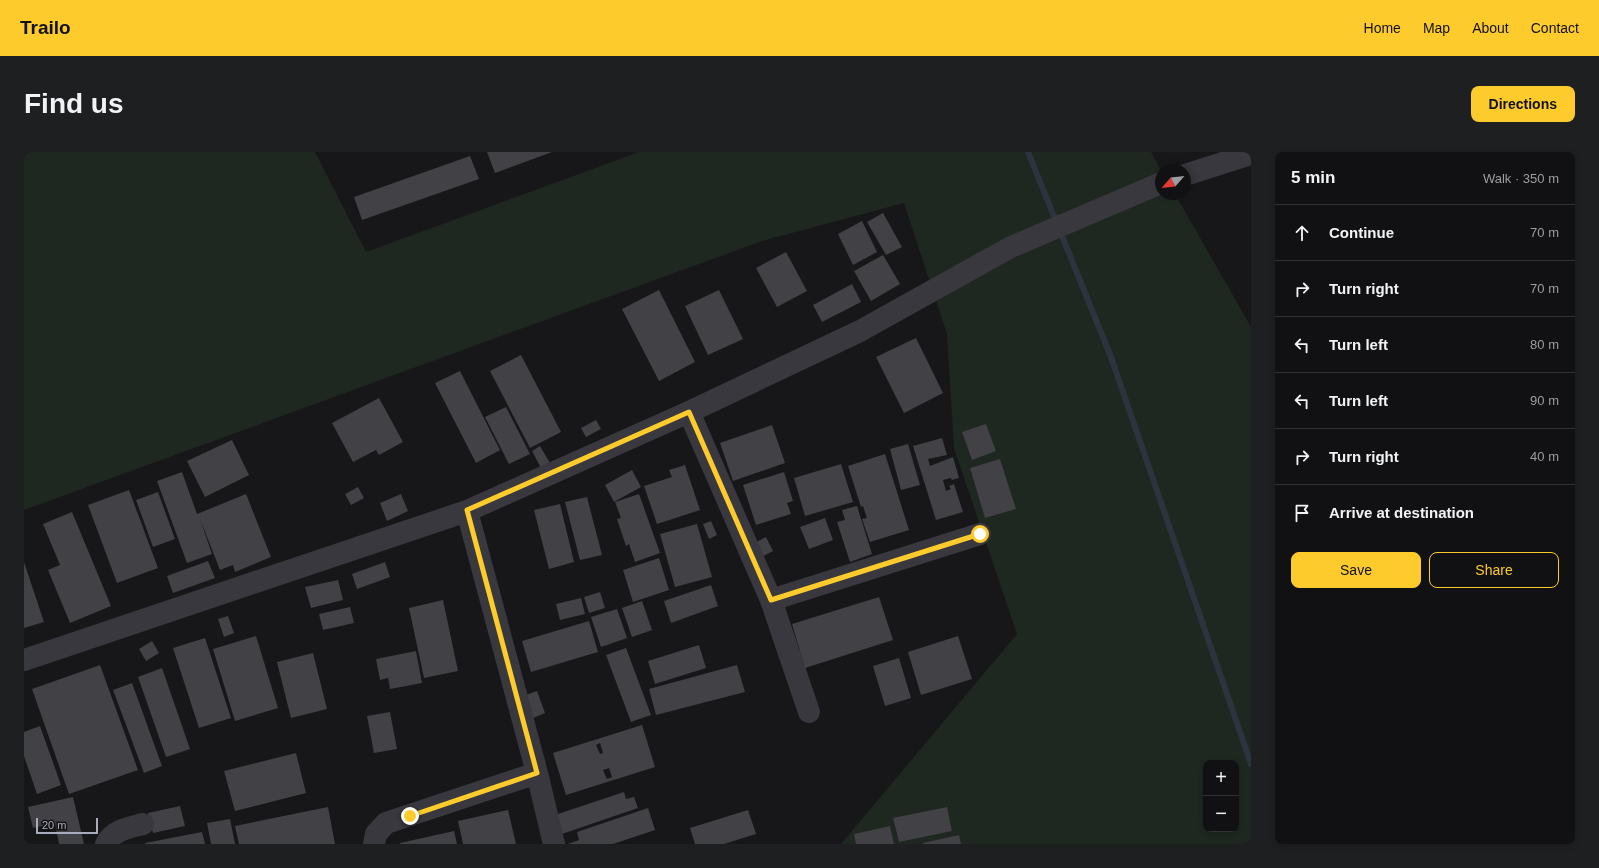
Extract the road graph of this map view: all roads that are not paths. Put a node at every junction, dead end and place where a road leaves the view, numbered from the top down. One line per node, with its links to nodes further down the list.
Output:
1 (1251, 154): 2 (street)
2 (1191, 173)
3 (1155, 186): 4 (street)
4 (689, 412): 5 (street); 7 (street)
5 (467, 510): 8 (street); 10 (street)
6 (980, 534): 7 (street)
7 (771, 600): 9 (street)
8 (24, 660)
9 (809, 712)
10 (537, 773): 13 (street); 14 (street)
11 (143, 824): 12 (street)
12 (106, 844)
13 (374, 844)
14 (554, 844)

